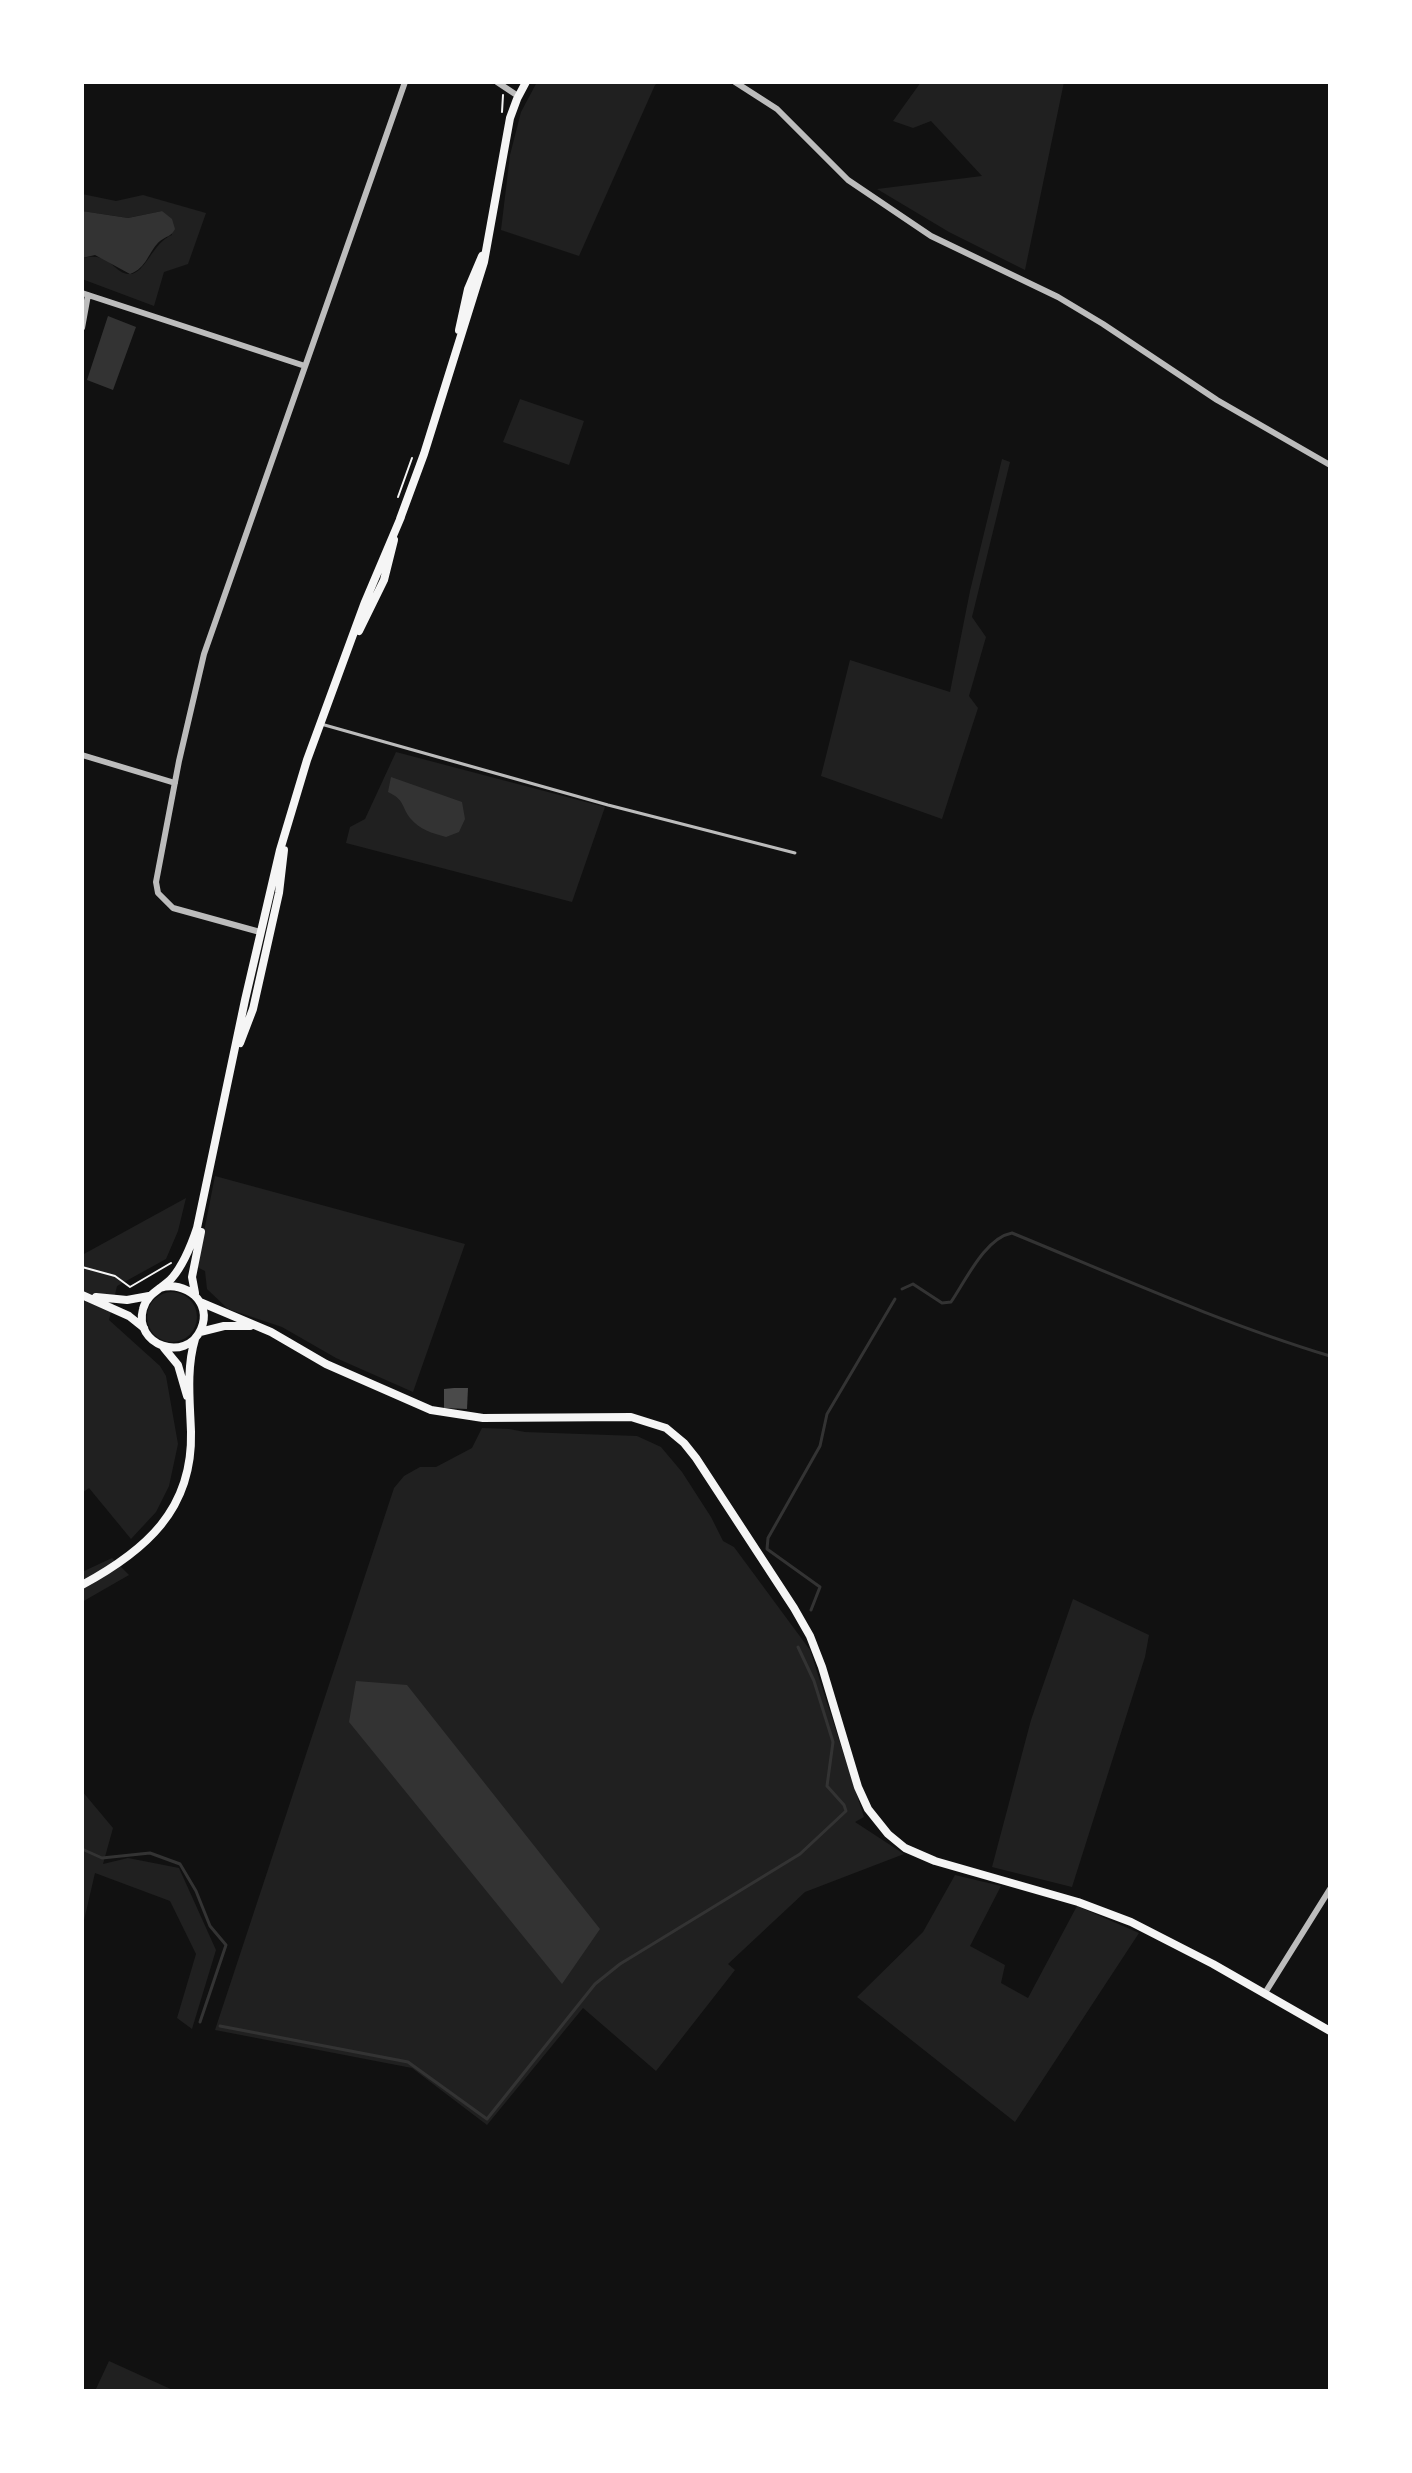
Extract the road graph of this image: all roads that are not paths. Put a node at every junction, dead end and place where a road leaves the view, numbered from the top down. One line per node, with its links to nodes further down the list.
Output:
1 (405, 82): 8 (street)
2 (497, 82): 5 (street)
3 (526, 82): 5 (main road)
4 (735, 82): 9 (street)
5 (518, 96): 10 (main road)
6 (85, 294): 7 (street); 8 (street)
7 (82, 328)
8 (305, 366): 12 (street)
9 (1330, 465)
10 (321, 724): 13 (main road); 14 (lane)
11 (82, 755): 12 (street)
12 (175, 783): 15 (street)
13 (287, 830): 15 (main road); 16 (main road)
14 (795, 853)
15 (260, 932): 16 (main road)
16 (232, 1065): 17 (main road)
17 (204, 1199): 18 (main road); 21 (main road)
18 (160, 1288): 20 (main road); 21 (main road)
19 (82, 1295): 20 (main road); 22 (main road)
20 (150, 1295): 22 (main road)
21 (198, 1299): 23 (main road); 24 (main road)
22 (144, 1328): 25 (main road)
23 (262, 1328): 24 (main road); 29 (main road)
24 (197, 1336): 25 (main road); 26 (main road)
25 (160, 1345): 26 (main road)
26 (189, 1408): 27 (main road)
27 (82, 1585)
28 (1330, 1889): 29 (street)
29 (1265, 1993): 30 (main road)
30 (1330, 2031)

